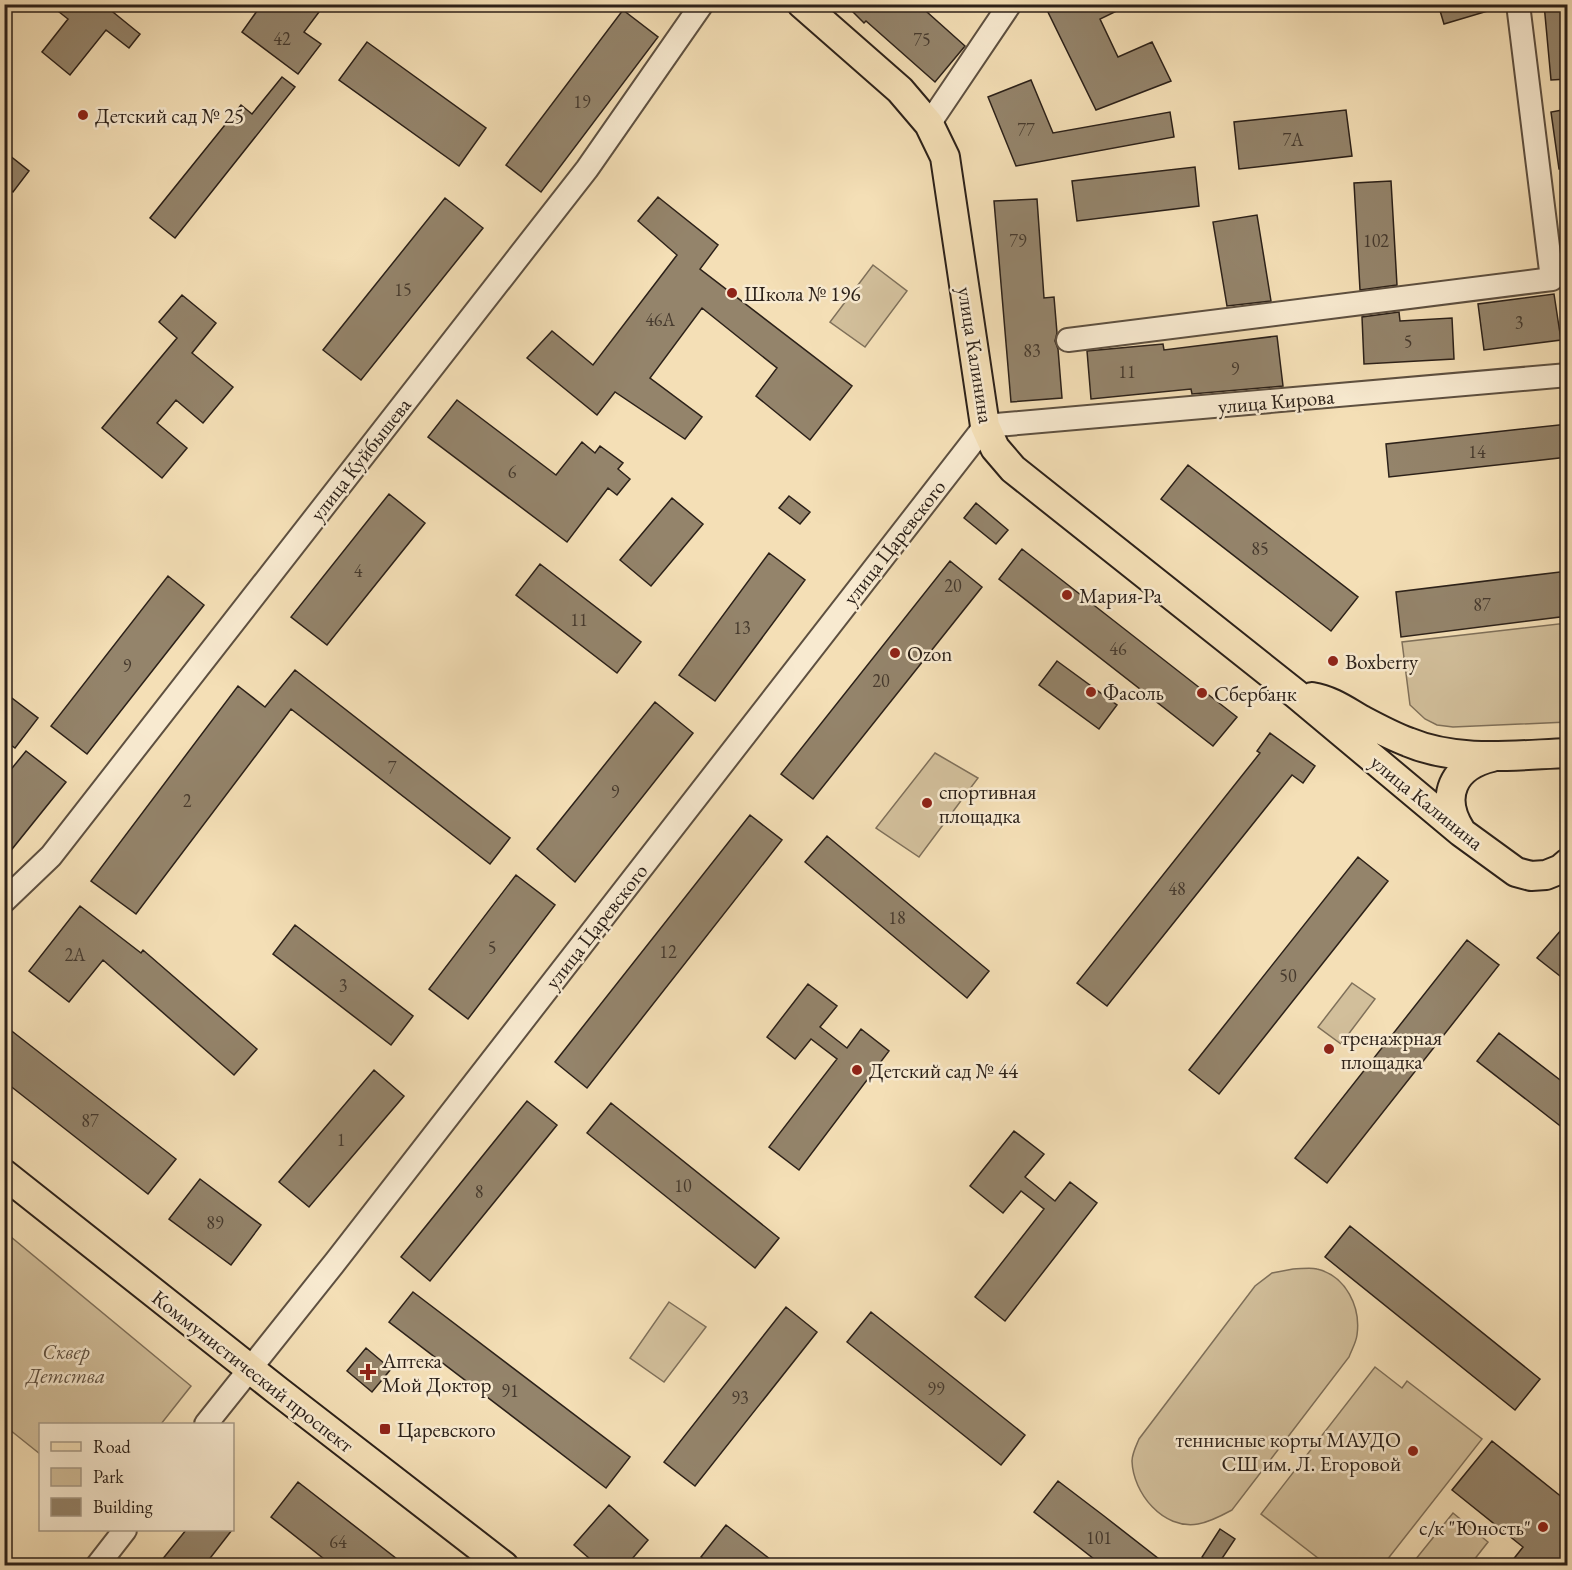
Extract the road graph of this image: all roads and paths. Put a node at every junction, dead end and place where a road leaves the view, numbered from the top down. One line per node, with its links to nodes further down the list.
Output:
1 (702, 4): 14 (street, улица Куйбышева)
2 (802, 4): 5 (main road, улица Калинина)
3 (1010, 4): 5 (street)
4 (1518, 4): 6 (street)
5 (929, 124): 8 (main road, улица Калинина)
6 (1068, 340)
7 (1568, 375): 8 (street, улица Кирова)
8 (985, 426): 9 (main road, улица Калинина); 16 (street, улица Царевского)
9 (1296, 694): 11 (main road, улица Калинина); 12 (main road, улица Калинина)
10 (1567, 753): 11 (main road, улица Калинина)
11 (1492, 757): 12 (main road)
12 (1461, 832): 13 (main road, улица Калинина)
13 (1568, 863)
14 (4, 902)
15 (4, 1174): 16 (main road, Коммунистический проспект)
16 (250, 1368): 17 (street, улица Царевского); 20 (main road, Коммунистический проспект)
17 (208, 1423)
18 (124, 1531): 19 (street)
19 (97, 1566)
20 (504, 1566)

